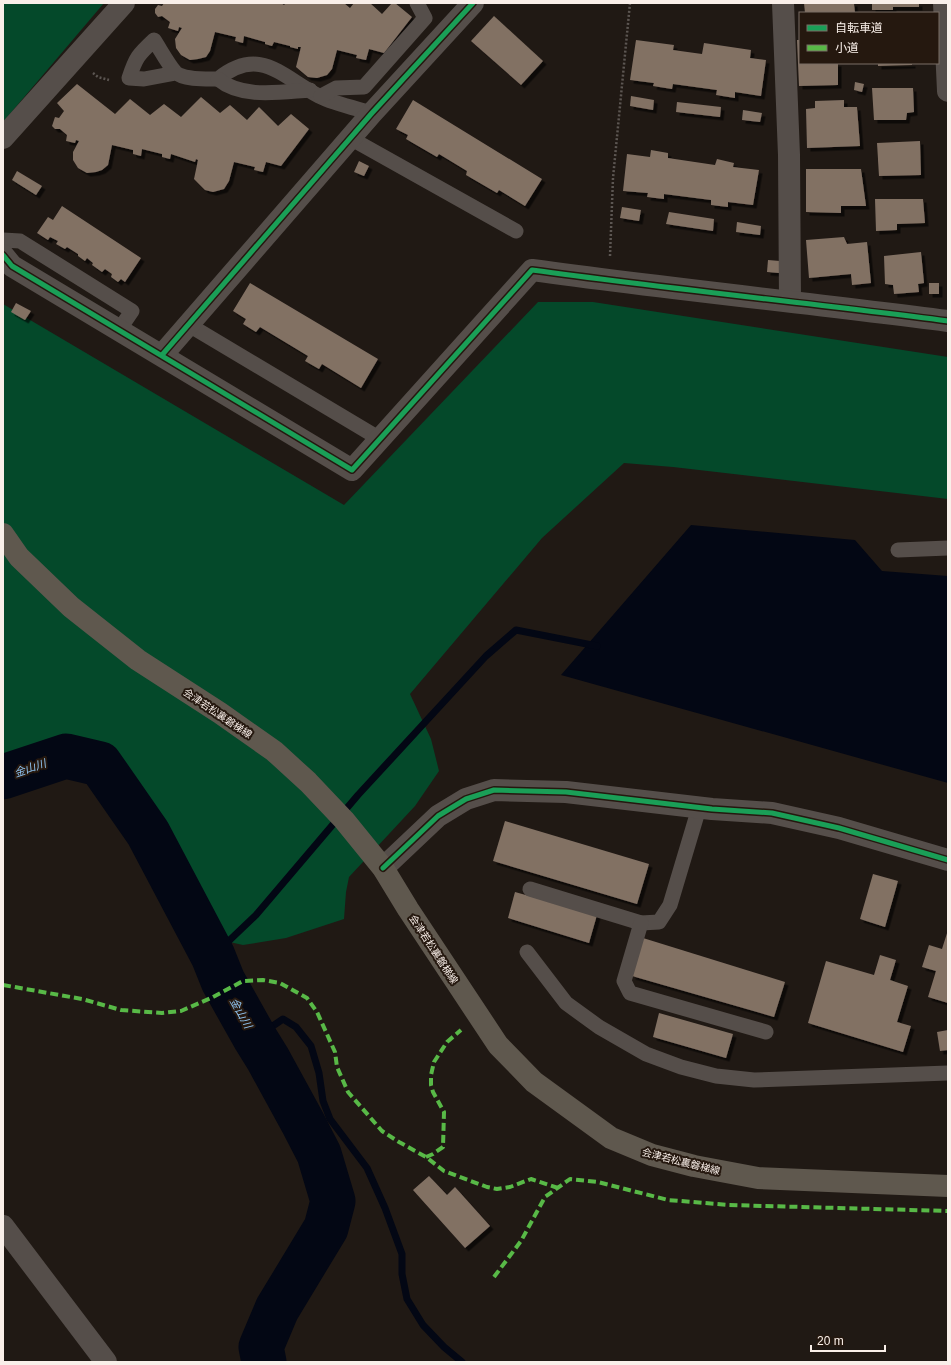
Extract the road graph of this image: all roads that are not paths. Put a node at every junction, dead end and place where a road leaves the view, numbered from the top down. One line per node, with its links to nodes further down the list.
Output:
1 (124, 3): 11 (street)
2 (417, 3): 9 (lane)
3 (473, 3): 10 (street)
4 (783, 3): 16 (street)
5 (944, 3): 8 (street)
6 (176, 73): 7 (lane)
7 (218, 79): 9 (lane); 9 (lane)
8 (948, 91)
9 (315, 93): 10 (lane)
10 (372, 113): 12 (street)
11 (3, 138)
12 (350, 138): 13 (lane); 18 (street)
13 (516, 231)
14 (3, 240): 19 (lane)
15 (3, 255): 19 (street)
16 (790, 301): 17 (street); 21 (street)
17 (948, 321)
18 (189, 325): 20 (street); 21 (lane)
19 (119, 330): 20 (street)
20 (162, 355): 21 (street)
21 (380, 439)
22 (3, 534): 27 (main road, 会津若松裏磐梯線)
23 (948, 548): 24 (lane)
24 (898, 550)
25 (699, 808): 26 (street); 27 (street); 29 (lane)
26 (948, 860)
27 (383, 868): 33 (main road, 会津若松裏磐梯線)
28 (530, 889): 29 (lane)
29 (641, 923): 31 (lane)
30 (527, 952): 32 (lane)
31 (766, 1032)
32 (948, 1073)
33 (948, 1186)
34 (3, 1226): 35 (street)
35 (106, 1362)

